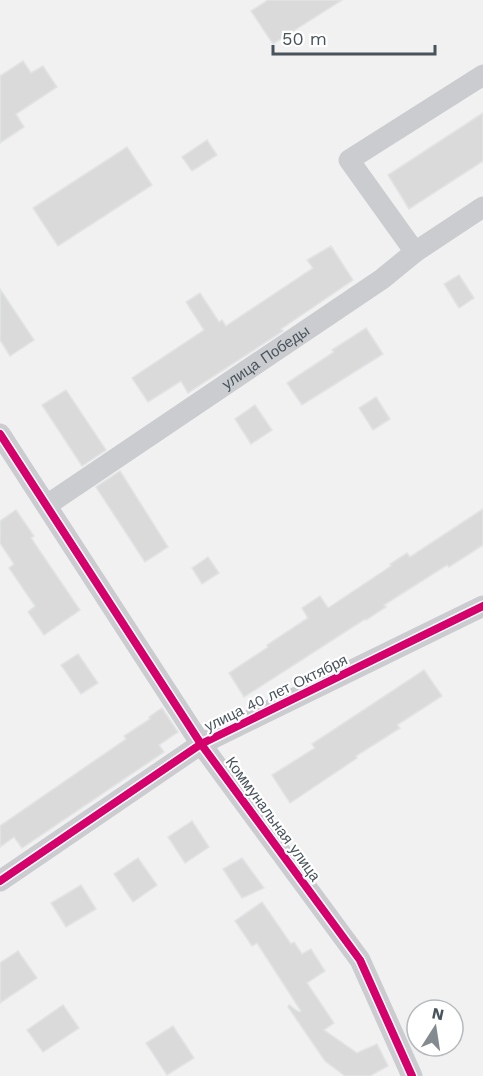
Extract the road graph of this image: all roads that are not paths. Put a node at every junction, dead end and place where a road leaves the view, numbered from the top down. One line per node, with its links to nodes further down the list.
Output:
1 (483, 75): 3 (street)
2 (483, 207): 3 (street, улица Победы)
3 (415, 252): 5 (street, улица Победы)
4 (0, 434): 5 (street, Коммунальная улица)
5 (47, 506): 7 (street, Коммунальная улица)
6 (483, 606): 7 (street, улица 40 лет Октября)
7 (201, 744): 8 (street, улица 40 лет Октября); 9 (street, Коммунальная улица)
8 (0, 881)
9 (412, 1076)

